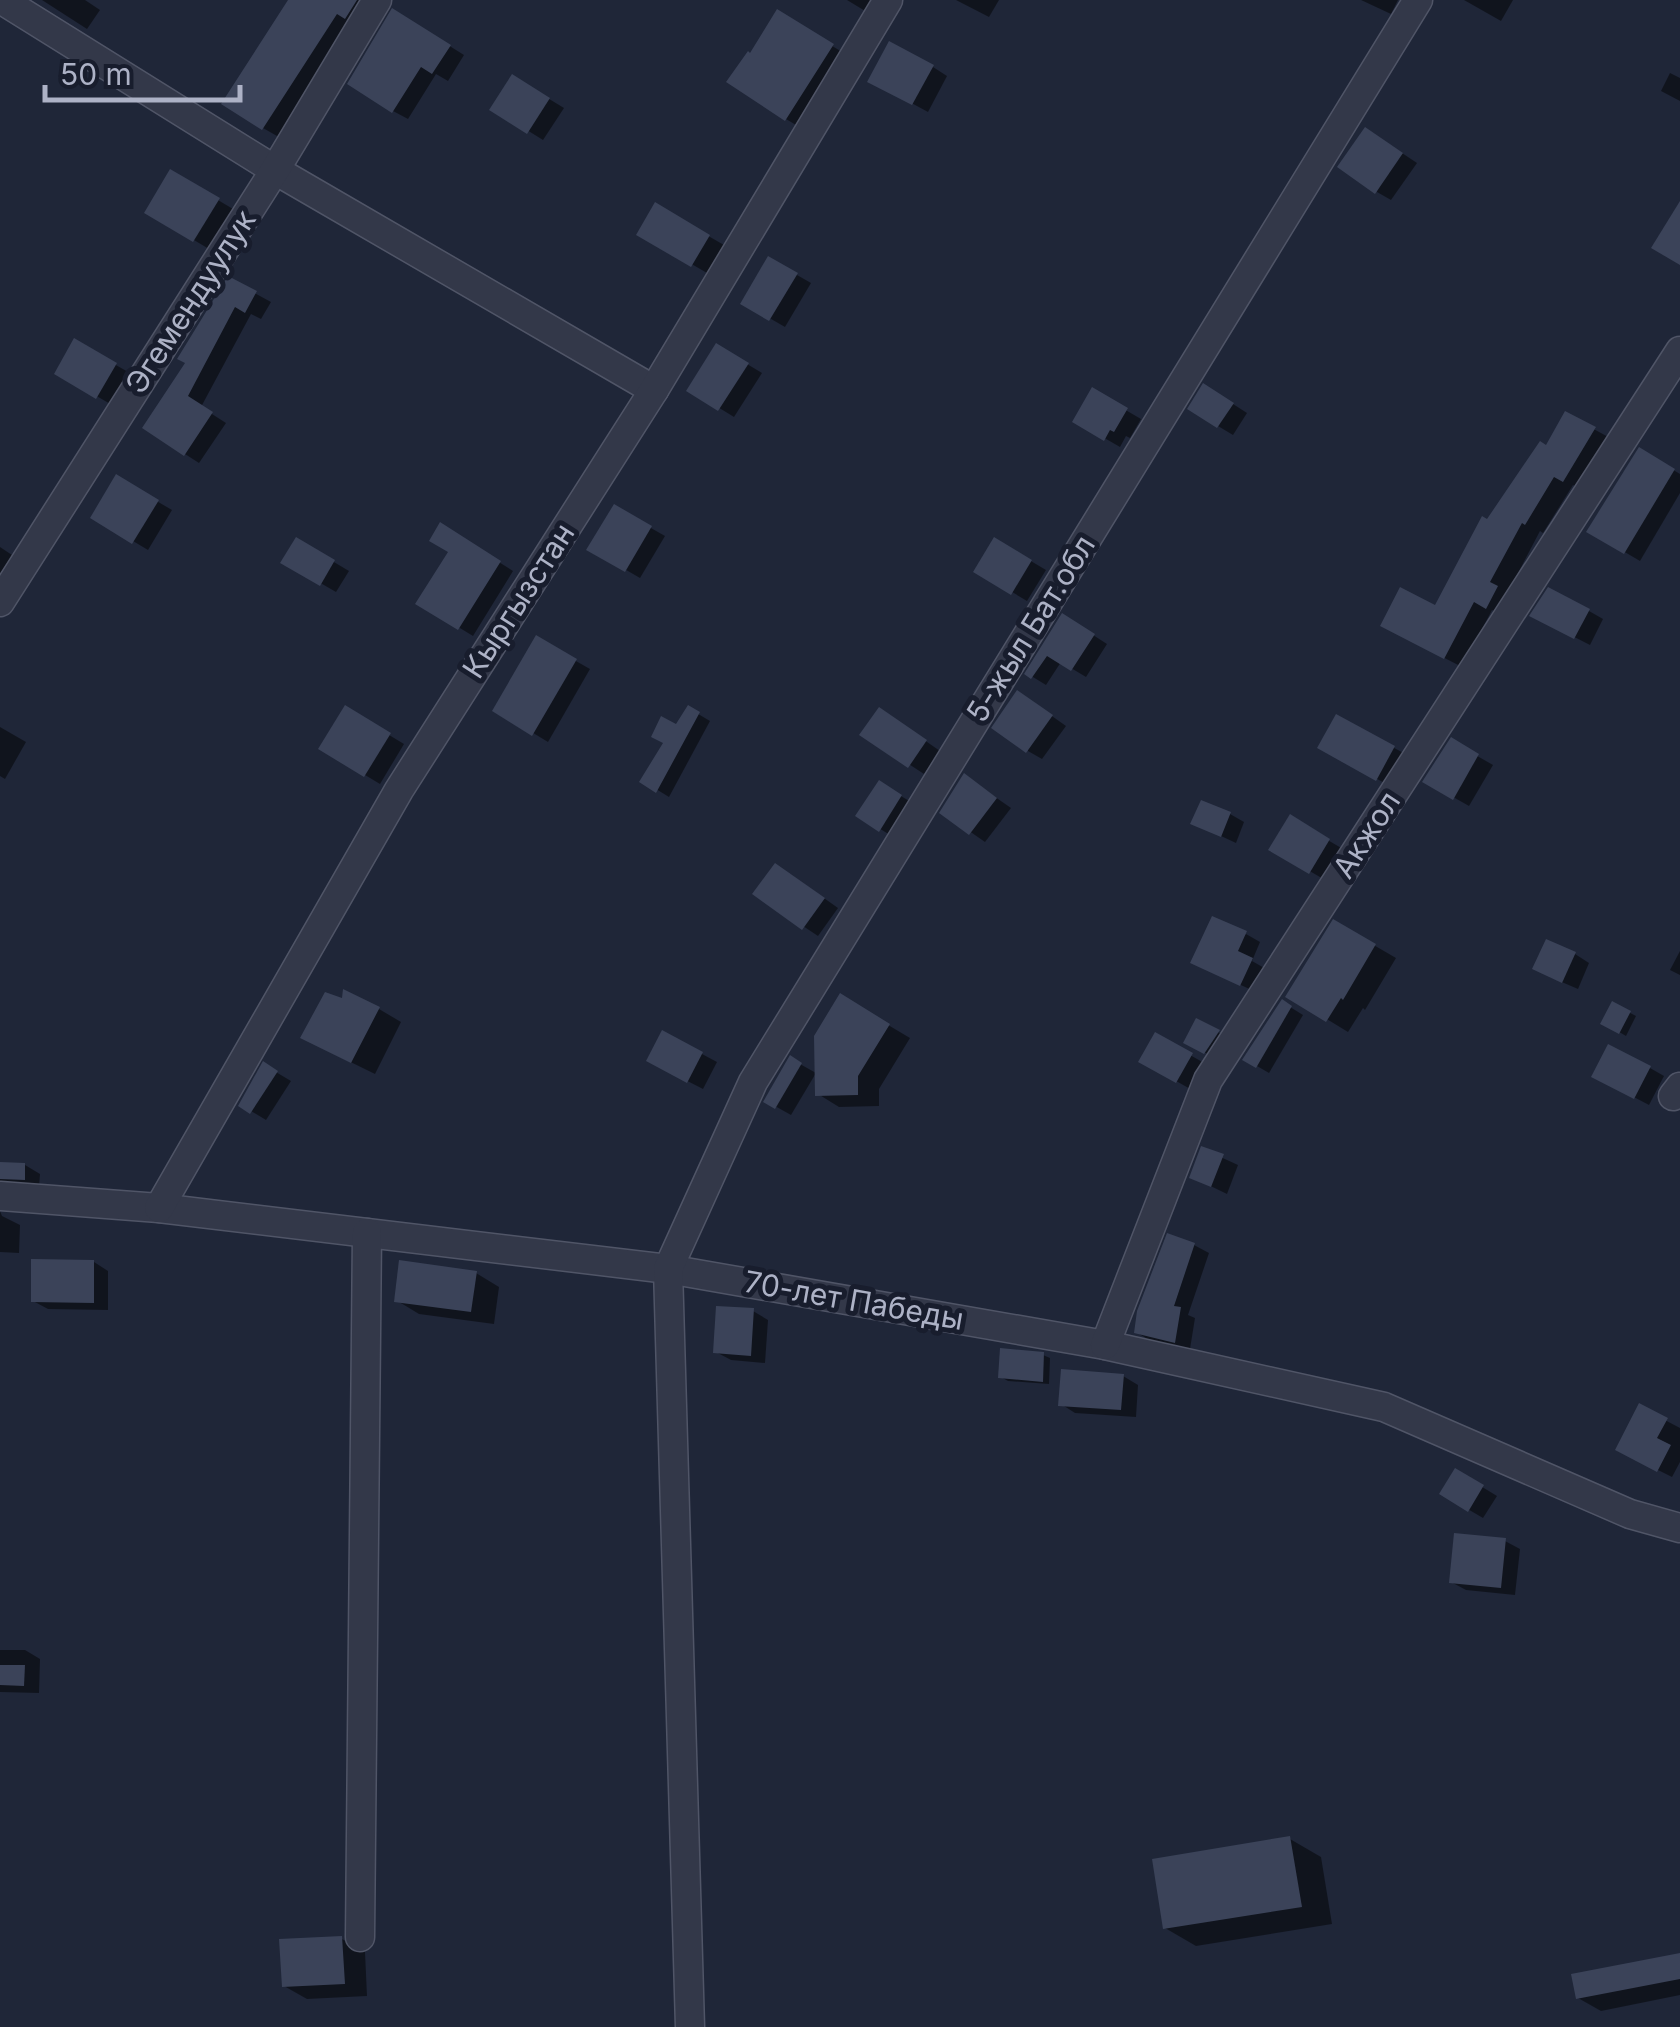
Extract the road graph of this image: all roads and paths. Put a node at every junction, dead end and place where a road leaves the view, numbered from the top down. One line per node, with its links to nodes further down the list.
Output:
1 (2, 0): 5 (street)
2 (377, 0): 5 (street, Эгемендуулук)
3 (888, 0): 7 (street, Кыргызстан)
4 (1418, 0): 12 (street, 5-жыл Бат.обл)
5 (275, 170): 7 (street); 8 (street, Эгемендуулук)
6 (1680, 351): 13 (street, Акжол)
7 (654, 390): 10 (street, Кыргызстан)
8 (0, 602)
9 (0, 1196): 10 (street, 70-лет Пабеды)
10 (159, 1208): 11 (street, 70-лет Пабеды)
11 (367, 1233): 12 (street, 70-лет Пабеды); 15 (street)
12 (668, 1269): 13 (street, 70-лет Пабеды); 16 (street)
13 (1105, 1345): 14 (street, 70-лет Пабеды)
14 (1680, 1528)
15 (360, 1936)
16 (690, 2027)

